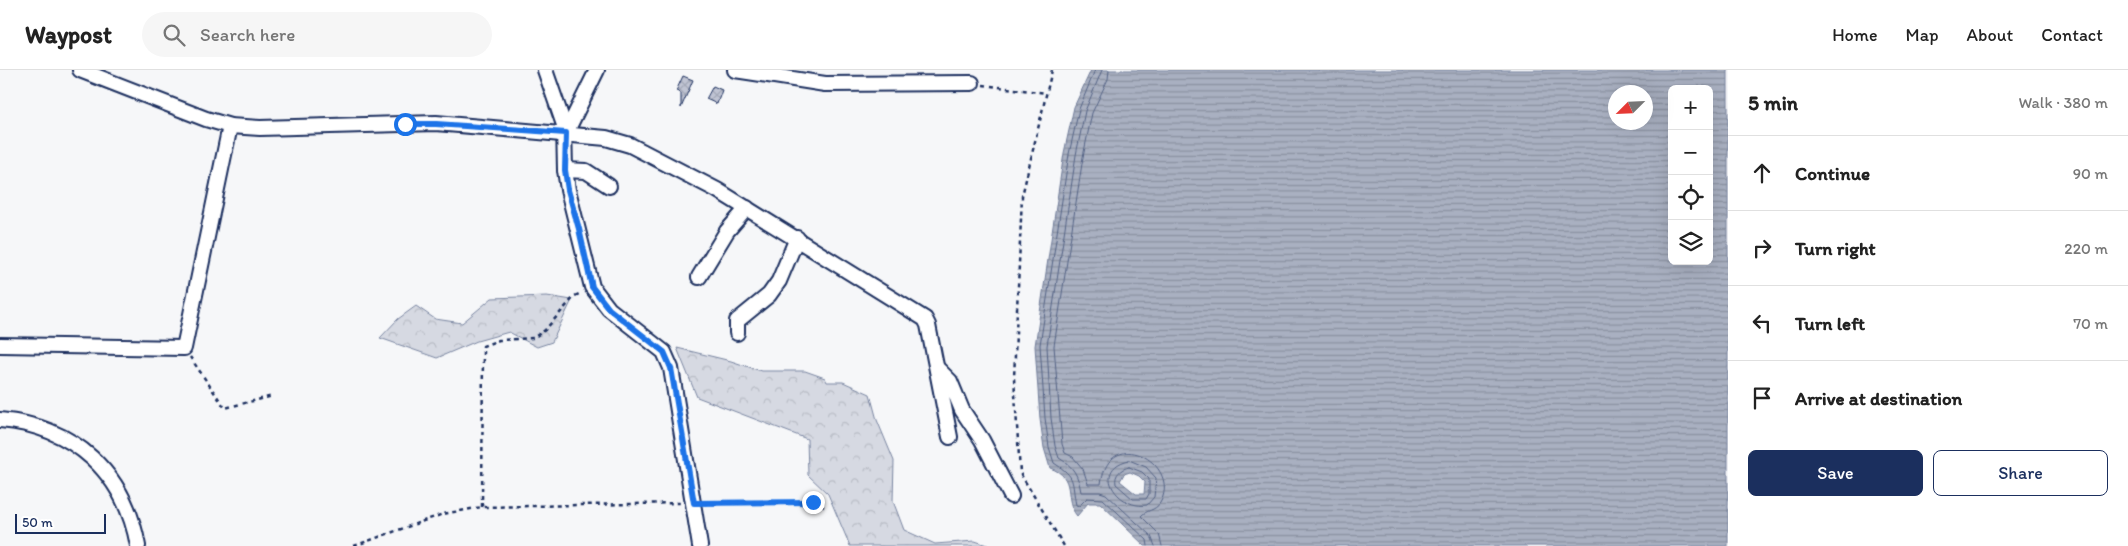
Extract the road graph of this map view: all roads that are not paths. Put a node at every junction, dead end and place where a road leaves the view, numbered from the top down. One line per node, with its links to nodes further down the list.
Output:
1 (80, 70): 6 (street)
2 (545, 70): 7 (street)
3 (597, 70): 7 (street)
4 (735, 70): 5 (street)
5 (972, 83)
6 (230, 126): 7 (street); 14 (street)
7 (566, 133): 8 (street); 10 (street)
8 (565, 170): 9 (street); 20 (street)
9 (609, 186)
10 (747, 208): 11 (street); 12 (street)
11 (796, 238): 13 (street); 15 (street)
12 (699, 277)
13 (737, 333)
14 (0, 345)
15 (937, 368): 17 (street); 18 (street)
16 (0, 420): 19 (street)
17 (950, 437)
18 (1011, 496)
19 (138, 546)
20 (700, 546)

